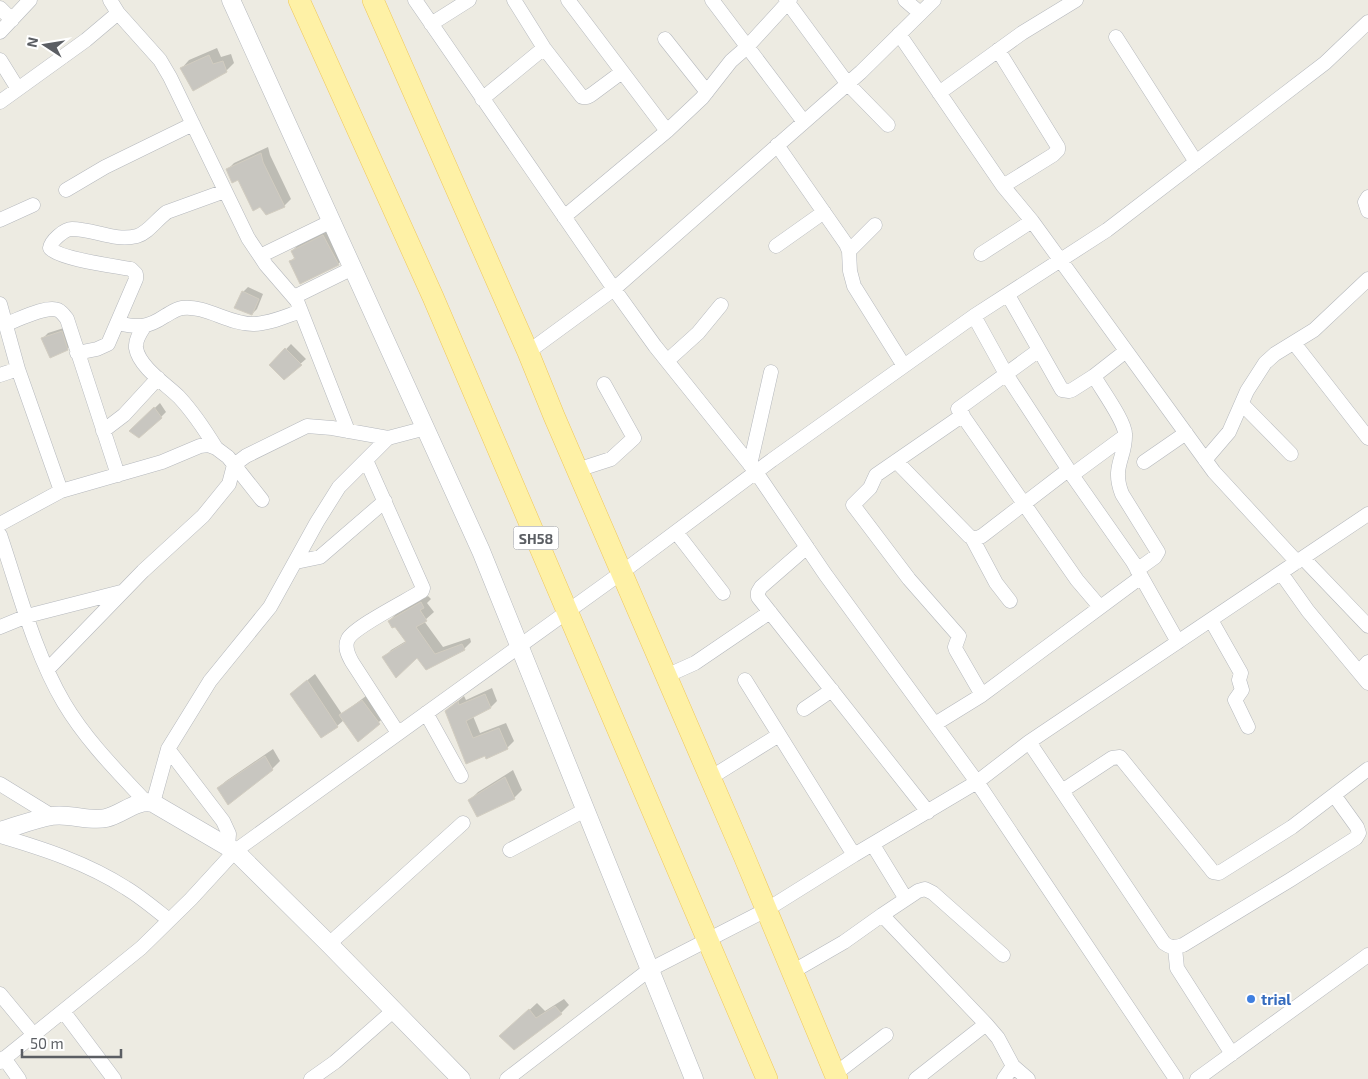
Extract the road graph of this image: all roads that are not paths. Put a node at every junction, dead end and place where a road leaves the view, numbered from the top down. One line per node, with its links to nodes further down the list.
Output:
1 (30, 0): 18 (street)
2 (110, 0): 17 (street)
3 (231, 0): 51 (street)
4 (299, 0): 124 (main road, SH58)
5 (373, 0): 74 (main road)
6 (415, 0): 20 (street)
7 (469, 0): 20 (street)
8 (514, 0): 26 (street)
9 (568, 0): 29 (street)
10 (712, 0): 25 (street)
11 (905, 0): 16 (street)
12 (934, 0): 16 (street)
13 (1076, 0): 27 (street)
14 (788, 1): 25 (street); 30 (street)
15 (0, 8): 18 (street)
16 (920, 13): 22 (street)
17 (118, 14): 31 (street); 37 (street)
18 (12, 20): 21 (street)
19 (1368, 22): 41 (street)
20 (431, 24): 34 (street)
21 (0, 32)
22 (899, 34): 30 (street); 33 (street)
23 (1116, 37): 41 (street)
24 (665, 39): 32 (street)
25 (747, 47): 32 (street); 36 (street)
26 (544, 48): 29 (street); 34 (street)
27 (998, 50): 33 (street); 42 (street)
28 (0, 60): 31 (street)
29 (622, 72): 39 (street)
30 (847, 83): 36 (street); 38 (street)
31 (18, 89): 35 (street)
32 (707, 92): 39 (street)
33 (939, 93): 42 (street)
34 (482, 99): 49 (street)
35 (0, 102)
36 (804, 122): 40 (street)
37 (193, 124): 43 (street); 44 (street)
38 (888, 126)
39 (668, 131): 49 (street)
40 (777, 145): 48 (street); 61 (street)
41 (1196, 162): 58 (street)
42 (1003, 186): 52 (street)
43 (66, 190)
44 (225, 191): 57 (street); 68 (street)
45 (1368, 197): 47 (street)
46 (33, 205): 50 (street)
47 (1368, 211)
48 (824, 212): 54 (street); 55 (street)
49 (564, 218): 61 (street)
50 (0, 220)
51 (332, 221): 57 (street); 59 (street)
52 (1032, 221): 56 (street); 58 (street)
53 (875, 225): 55 (street)
54 (776, 246)
55 (849, 251): 77 (street)
56 (981, 254)
57 (260, 256): 63 (street)
58 (1062, 261): 62 (street); 73 (street)
59 (353, 268): 63 (street); 87 (street)
60 (1368, 279): 71 (street)
61 (614, 289): 74 (street); 76 (street)
62 (1008, 295): 67 (street); 72 (street)
63 (294, 297): 66 (street)
64 (0, 304): 69 (street)
65 (721, 304): 76 (street)
66 (301, 311): 70 (street); 89 (street)
67 (974, 316): 77 (street); 80 (street)
68 (118, 323): 70 (street); 75 (street)
69 (6, 324): 75 (street); 78 (street)
70 (144, 327): 83 (street)
71 (1294, 343): 85 (street); 93 (street)
72 (1039, 350): 80 (street); 82 (street)
73 (1126, 351): 82 (street); 90 (street)
74 (528, 352): 102 (main road)
75 (77, 353): 88 (street)
76 (667, 360): 101 (street)
77 (904, 366): 101 (street)
78 (18, 369): 81 (street); 105 (street)
79 (771, 372): 101 (street)
80 (1006, 374): 86 (street); 103 (street)
81 (0, 375)
82 (1094, 376): 91 (street)
83 (158, 378): 88 (street); 94 (street)
84 (604, 384): 102 (street)
85 (1242, 404): 95 (street); 97 (street)
86 (963, 415): 98 (street); 108 (street)
87 (426, 428): 92 (street); 131 (street)
88 (103, 431): 104 (street)
89 (348, 432): 92 (street); 100 (street)
90 (1186, 433): 97 (street); 99 (street)
91 (1125, 436): 103 (street); 118 (street)
92 (388, 438): 96 (street)
93 (1368, 438)
94 (216, 448): 100 (street); 104 (street)
95 (1291, 454)
96 (366, 460): 107 (street); 116 (street)
97 (1205, 460): 115 (street)
98 (896, 461): 113 (street); 138 (street)
99 (1144, 462)
100 (234, 465): 106 (street); 120 (street)
101 (753, 468): 111 (street); 114 (street)
102 (577, 470): 117 (main road)
103 (1070, 472): 108 (street); 118 (street)
104 (118, 475): 105 (street)
105 (61, 491): 110 (street)
106 (262, 500)
107 (385, 502): 116 (street); 143 (street)
108 (1024, 504): 113 (street); 123 (street)
109 (1368, 514): 115 (street)
110 (0, 524)
111 (676, 532): 117 (street); 121 (street)
112 (0, 535): 126 (street)
113 (972, 538): 122 (street)
114 (807, 547): 125 (street); 141 (street)
115 (1300, 560): 119 (street); 128 (street)
116 (296, 562): 146 (street)
117 (621, 572): 124 (street); 134 (main road)
118 (1139, 573): 123 (street); 130 (street)
119 (1281, 573): 127 (street); 132 (street)
120 (122, 592): 126 (street); 133 (street)
121 (723, 593)
122 (1010, 601)
123 (1100, 607): 138 (street)
124 (567, 610): 131 (street); 169 (main road, SH58)
125 (770, 612): 134 (street); 137 (street)
126 (27, 616): 129 (street); 133 (street)
127 (1211, 620): 130 (street); 142 (street)
128 (1368, 626)
129 (0, 628)
130 (1178, 642): 145 (street)
131 (519, 645): 140 (street); 155 (street)
132 (1364, 667): 136 (street)
133 (48, 669): 154 (street)
134 (666, 676): 149 (main road)
135 (746, 680): 144 (street)
136 (1368, 684)
137 (832, 690): 139 (street); 156 (street)
138 (982, 695): 141 (street)
139 (804, 709)
140 (426, 713): 143 (street); 148 (street)
141 (935, 724): 150 (street)
142 (1248, 728)
143 (398, 733): 162 (street)
144 (779, 736): 149 (street); 164 (street)
145 (1029, 742): 150 (street); 152 (street)
146 (168, 749): 154 (street); 162 (street)
147 (1368, 769): 153 (street)
148 (461, 776)
149 (710, 778): 166 (main road)
150 (977, 782): 156 (street); 196 (street)
151 (0, 784): 157 (street)
152 (1062, 791): 153 (street); 171 (street)
153 (1334, 795): 171 (street)
154 (149, 802): 157 (street); 162 (street)
155 (585, 810): 163 (street); 174 (street)
156 (928, 812): 161 (street)
157 (52, 816): 159 (street)
158 (463, 823): 170 (street)
159 (0, 831)
160 (0, 836): 168 (street)
161 (873, 845): 164 (street); 165 (street)
162 (231, 849): 168 (street); 170 (street)
163 (510, 850)
164 (854, 855): 166 (street)
165 (906, 899): 167 (street); 172 (street)
166 (766, 910): 169 (street); 175 (main road)
167 (882, 915): 175 (street); 179 (street)
168 (170, 920): 177 (street)
169 (708, 939): 174 (street); 192 (main road, SH58)
170 (329, 944): 178 (street)
171 (1175, 948): 182 (street)
172 (1003, 955)
173 (1368, 955): 182 (street)
174 (649, 970): 190 (street); 191 (street)
175 (792, 972): 185 (main road)
176 (0, 994): 180 (street)
177 (63, 1011): 180 (street); 188 (street)
178 (394, 1011): 186 (street); 189 (street)
179 (986, 1024): 184 (street); 193 (street)
180 (34, 1035): 183 (street)
181 (886, 1035): 185 (street)
182 (1232, 1054): 197 (street)
183 (2, 1060): 187 (street)
184 (1013, 1066): 194 (street); 195 (street)
185 (836, 1076)
186 (454, 1077)
187 (19, 1079)
188 (114, 1079)
189 (311, 1079)
190 (507, 1079)
191 (694, 1079)
192 (767, 1079)
193 (916, 1079)
194 (1004, 1079)
195 (1028, 1079)
196 (1176, 1079)
197 (1197, 1079)

